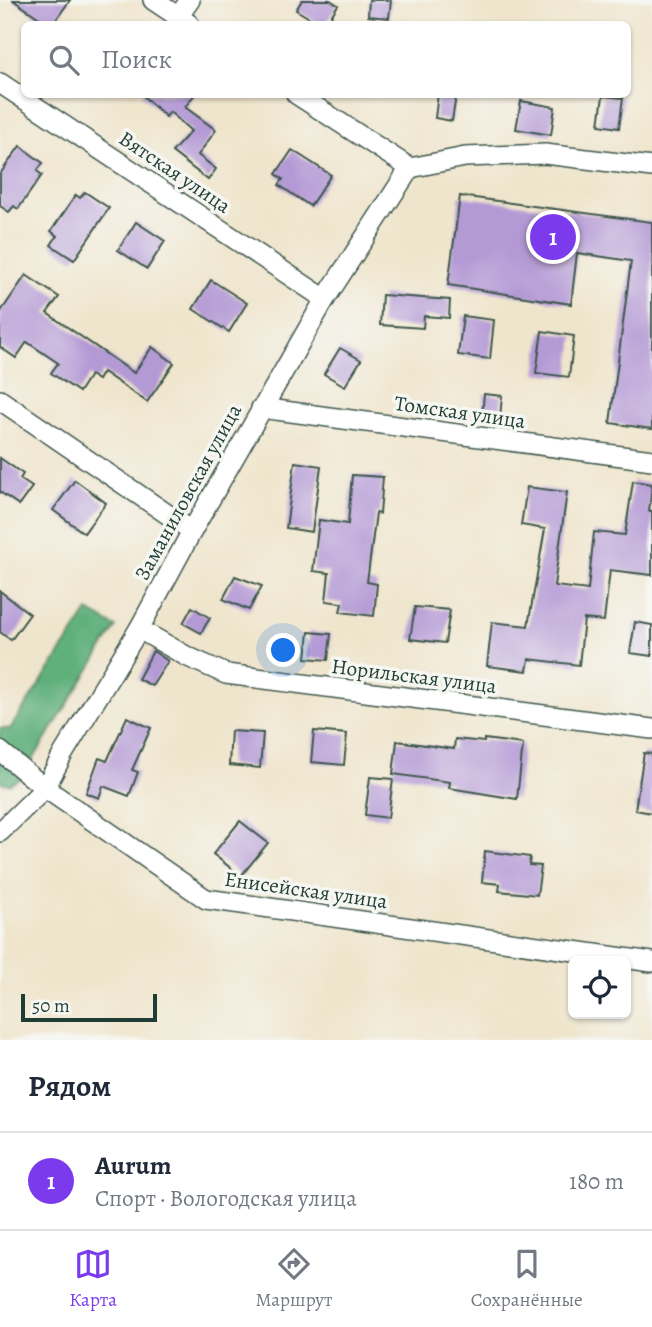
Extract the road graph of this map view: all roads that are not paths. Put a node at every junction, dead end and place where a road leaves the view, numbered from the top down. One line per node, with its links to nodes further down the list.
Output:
1 (153, 0): 3 (street)
2 (190, 0): 3 (street)
3 (183, 21)
4 (0, 83): 5 (street, Вятская улица)
5 (21, 97)
6 (23, 98): 10 (street, Вятская улица)
7 (302, 98): 9 (street)
8 (652, 167): 9 (street)
9 (410, 168): 10 (street, Заманиловская улица)
10 (325, 299): 12 (street, Заманиловская улица)
11 (0, 400): 14 (street)
12 (261, 408): 13 (street, Томская улица); 14 (street, Заманиловская улица)
13 (652, 460)
14 (192, 531): 15 (street, Заманиловская улица)
15 (139, 629): 16 (street, Норильская улица); 18 (street, Заманиловская улица)
16 (652, 729)
17 (0, 751): 18 (street, Енисейская улица)
18 (45, 788): 19 (street, Заманиловская улица); 20 (street, Енисейская улица)
19 (0, 832)
20 (652, 962)

